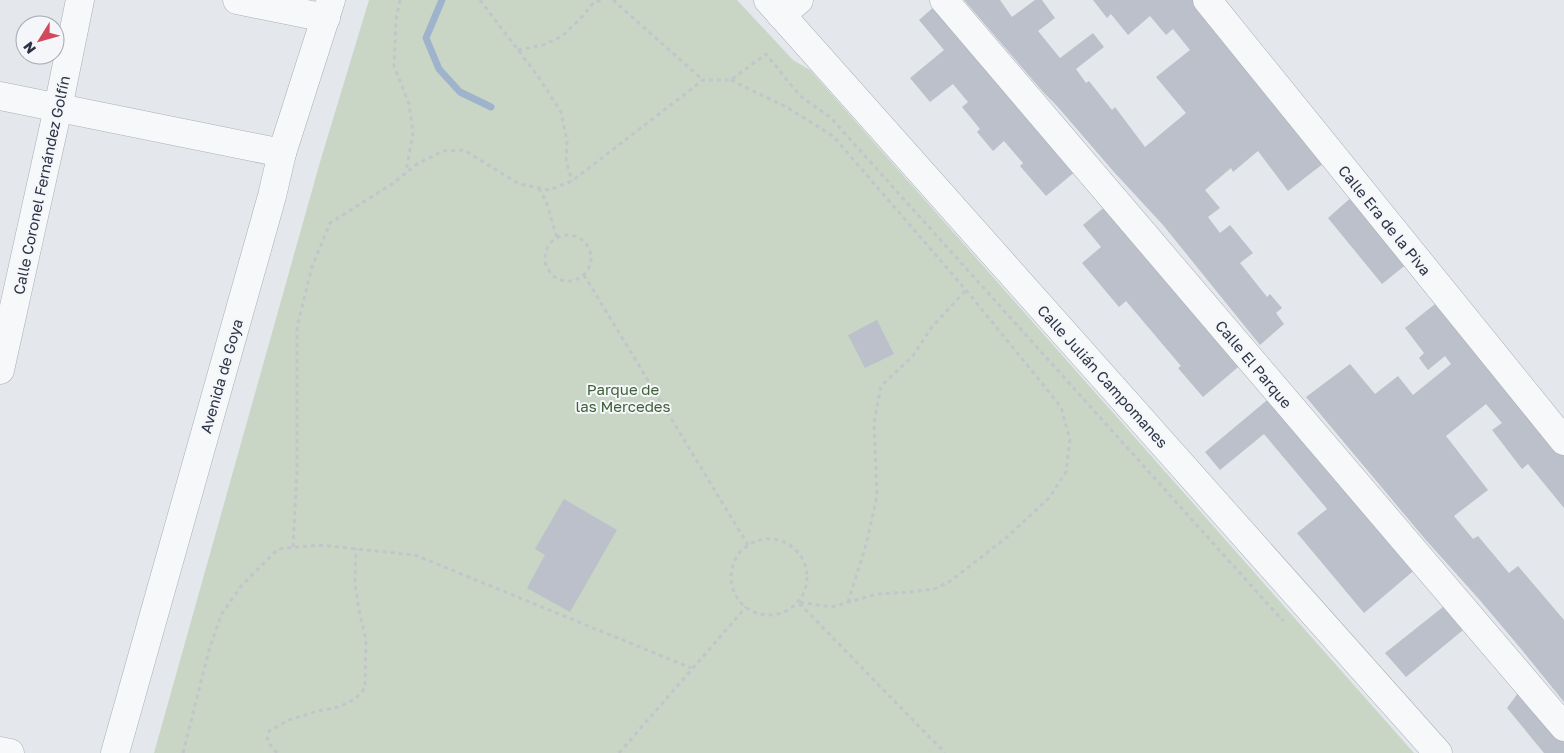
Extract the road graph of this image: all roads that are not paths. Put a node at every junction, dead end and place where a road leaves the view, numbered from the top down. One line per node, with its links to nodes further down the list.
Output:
1 (80, 0): 8 (street, Calle Coronel Fernández Golfín)
2 (237, 0): 6 (street)
3 (944, 0): 12 (street, Calle El Parque)
4 (1207, 0): 11 (street, Calle Era de la Piva)
5 (783, 5): 16 (street, Calle Julián Campomanes)
6 (329, 9): 9 (street, Avenida de Goya)
7 (0, 96): 8 (street)
8 (58, 108): 9 (street); 10 (street, Calle Coronel Fernández Golfín)
9 (282, 153): 15 (street, Avenida de Goya)
10 (0, 370)
11 (1564, 441)
12 (1564, 727)
13 (0, 752): 14 (street)
14 (10, 753)
15 (115, 753)
16 (1438, 753)

